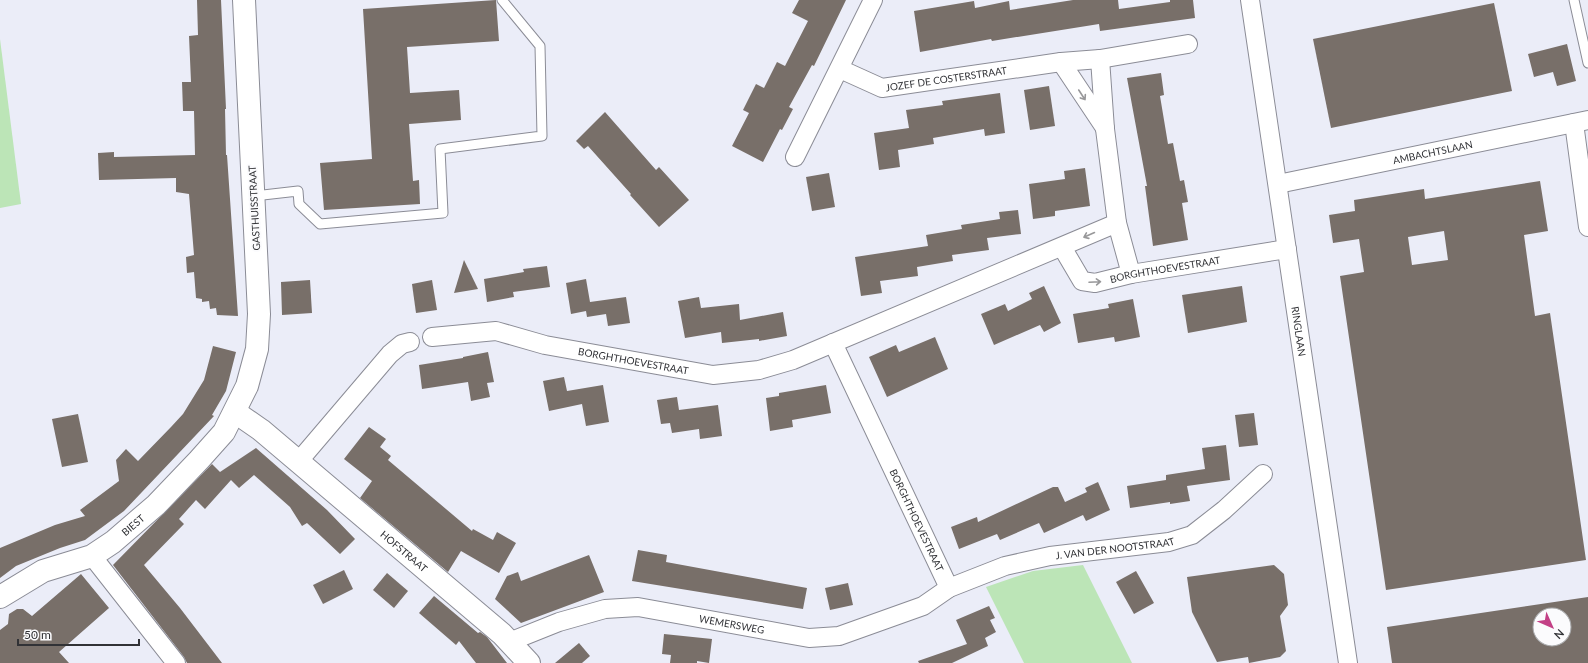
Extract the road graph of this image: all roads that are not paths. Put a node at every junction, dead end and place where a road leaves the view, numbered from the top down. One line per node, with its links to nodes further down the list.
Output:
1 (244, 0): 15 (main road, GASTHUISSTRAAT)
2 (502, 0): 15 (lane)
3 (873, 0): 10 (street)
4 (1250, 0): 14 (street, RINGLAAN)
5 (1574, 0): 9 (lane)
6 (1188, 44): 7 (street, JOZEF DE COSTERSTRAAT)
7 (1100, 59): 8 (street, JOZEF DE COSTERSTRAAT); 12 (street)
8 (1061, 62): 10 (street, JOZEF DE COSTERSTRAAT); 12 (street, one-way to 12)
9 (1588, 62)
10 (840, 69): 13 (street)
11 (1581, 121): 14 (street, AMBACHTSLAAN); 17 (street)
12 (1105, 128): 16 (street)
13 (795, 157)
14 (1278, 184): 19 (street, RINGLAAN)
15 (254, 196): 24 (main road, GASTHUISSTRAAT)
16 (1117, 222): 18 (street, BORGHTHOEVESTRAAT, one-way to 18); 20 (street)
17 (1588, 227)
18 (1062, 247): 20 (street, BORGHTHOEVESTRAAT, one-way to 20); 23 (street, BORGHTHOEVESTRAAT)
19 (1287, 249): 20 (street, BORGHTHOEVESTRAAT); 33 (street, RINGLAAN)
20 (1131, 274)
21 (432, 337): 23 (street, BORGHTHOEVESTRAAT)
22 (410, 342): 25 (street)
23 (833, 344): 28 (street, BORGHTHOEVESTRAAT)
24 (234, 412): 25 (main road, HOFSTRAAT); 27 (main road, BIEST)
25 (298, 462): 30 (main road, HOFSTRAAT)
26 (1263, 474): 28 (street, J. VAN DER NOOTSTRAAT)
27 (92, 556): 29 (main road, BIEST); 31 (street)
28 (949, 588): 30 (street, WEMERSWEG)
29 (0, 597)
30 (509, 642): 32 (main road, HOFSTRAAT)
31 (176, 663)
32 (529, 663)
33 (1348, 663)

